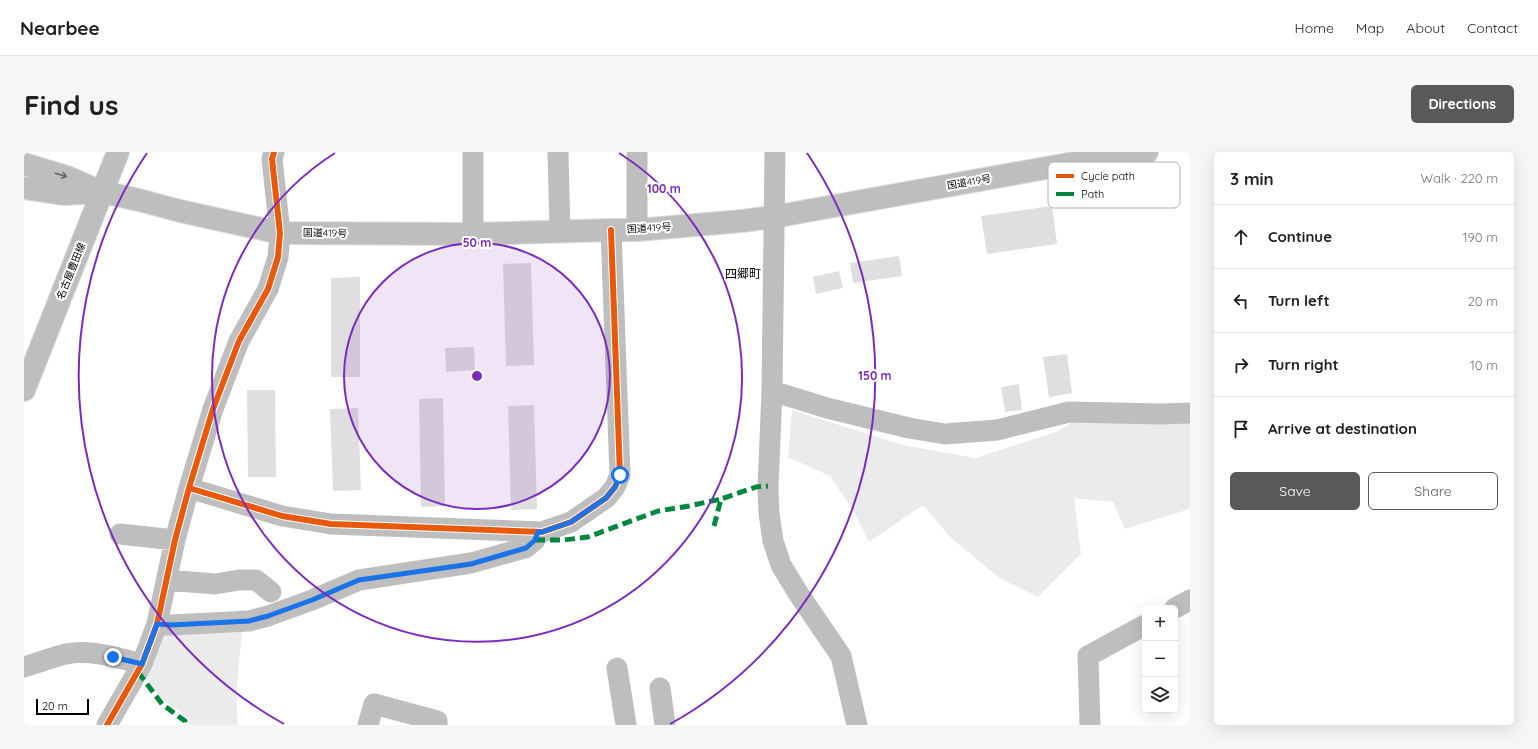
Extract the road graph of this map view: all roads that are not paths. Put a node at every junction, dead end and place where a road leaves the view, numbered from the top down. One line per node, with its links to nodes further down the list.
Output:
1 (118, 152): 12 (main road, 名古屋豊田線)
2 (274, 152): 17 (street)
3 (473, 152): 18 (street)
4 (558, 152): 16 (street)
5 (637, 152): 15 (street)
6 (775, 152): 13 (street)
7 (1147, 152): 8 (main road, 国道419号)
8 (1081, 162)
9 (24, 164): 12 (main road, 国道419号, one-way to 12)
10 (1048, 168): 13 (main road, 国道419号)
11 (24, 188): 12 (main road, 国道419号)
12 (102, 192): 17 (main road, 国道419号); 19 (main road, 名古屋豊田線)
13 (773, 217): 15 (main road, 国道419号); 20 (street)
14 (611, 230): 15 (main road, 国道419号); 16 (main road, 国道419号); 23 (street)
15 (637, 230)
16 (560, 232): 18 (main road, 国道419号)
17 (280, 233): 18 (main road, 国道419号); 22 (street)
18 (473, 234)
19 (24, 390)
20 (772, 391): 21 (street); 41 (street)
21 (1190, 413)
22 (189, 488): 23 (street); 25 (street)
23 (538, 532): 30 (street)
24 (120, 534): 25 (street)
25 (175, 540): 26 (street)
26 (167, 580): 27 (street); 30 (street)
27 (272, 592)
28 (1190, 600): 29 (street)
29 (1178, 606)
30 (157, 624): 32 (street)
31 (1142, 627): 42 (street)
32 (142, 664): 33 (street); 36 (street)
33 (24, 667)
34 (617, 668): 39 (street)
35 (660, 688): 40 (street)
36 (107, 725)
37 (368, 725): 38 (street)
38 (437, 725)
39 (626, 725)
40 (665, 725)
41 (857, 725)
42 (1090, 725)

